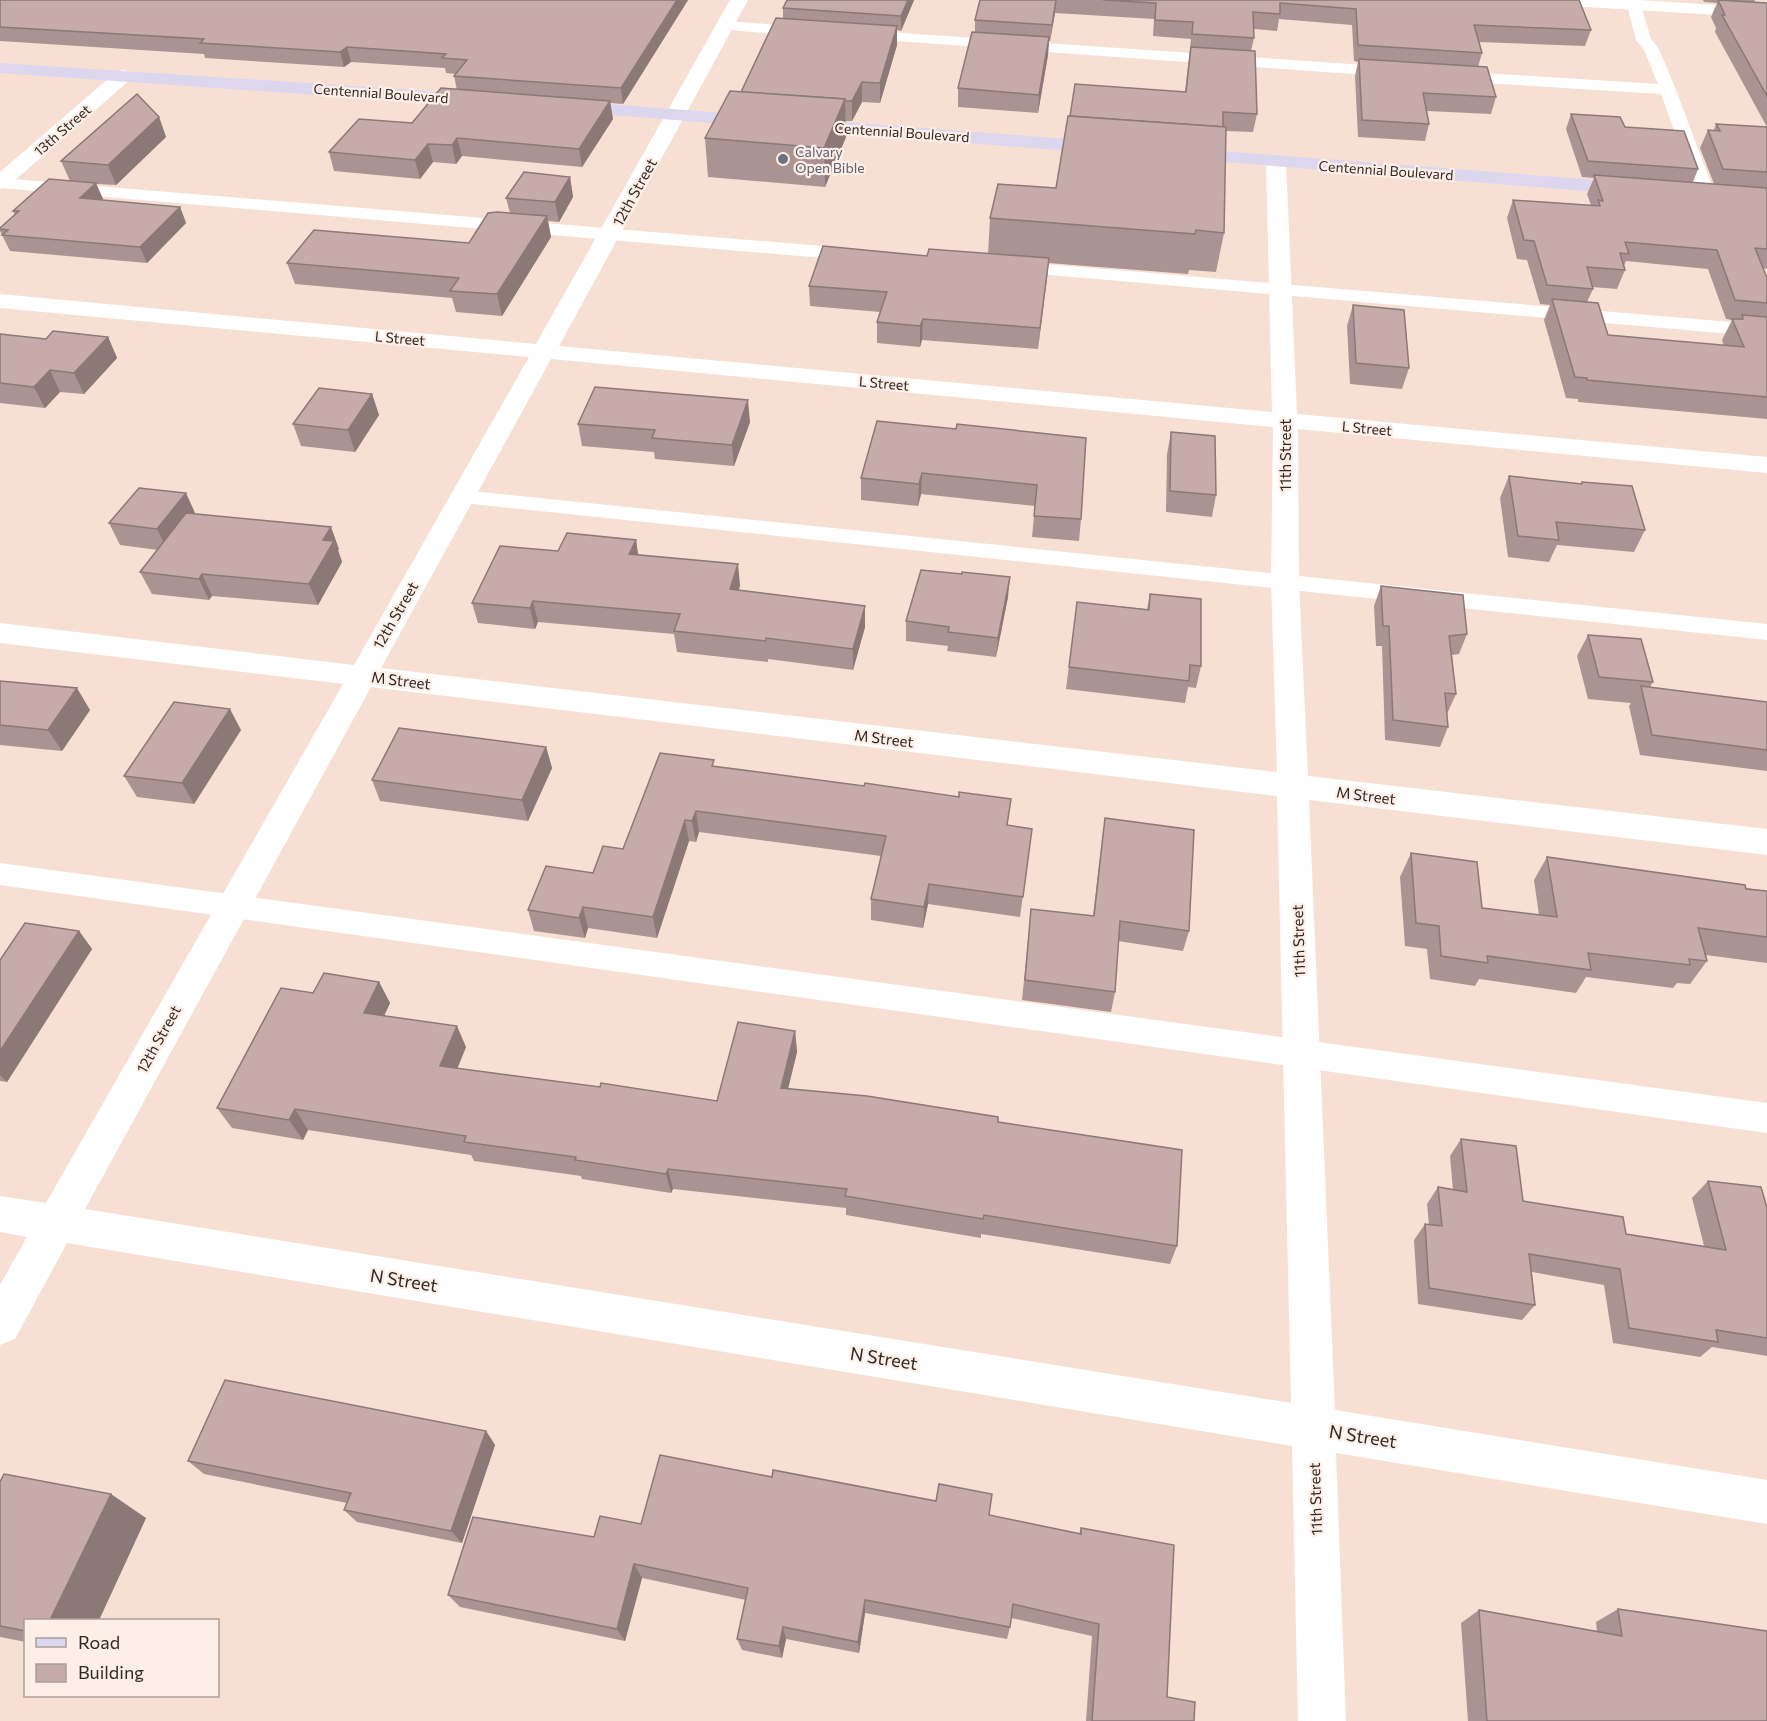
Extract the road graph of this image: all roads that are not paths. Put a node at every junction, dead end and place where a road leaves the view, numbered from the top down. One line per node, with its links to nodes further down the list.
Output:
1 (739, 0): 5 (street, 12th Street)
2 (1554, 0): 3 (street)
3 (1634, 5): 4 (street); 10 (lane)
4 (1767, 14)
5 (724, 26): 7 (lane); 13 (street, 12th Street)
6 (0, 68): 9 (main road, Centennial Boulevard)
7 (1405, 73)
8 (1441, 75): 10 (lane)
9 (123, 76): 11 (main road, Centennial Boulevard); 17 (street, 13th Street)
10 (1668, 90): 20 (lane)
11 (500, 102)
12 (547, 105): 13 (main road, Centennial Boulevard)
13 (677, 115): 14 (main road, Centennial Boulevard); 21 (street, 12th Street)
14 (1121, 149)
15 (1157, 152): 16 (main road, Centennial Boulevard)
16 (1276, 161): 18 (main road, Centennial Boulevard); 24 (street, 11th Street)
17 (0, 183): 21 (lane)
18 (1659, 191)
19 (1683, 192): 20 (main road)
20 (1716, 195)
21 (610, 234): 22 (lane); 27 (street, 12th Street)
22 (878, 256)
23 (994, 266): 24 (lane)
24 (1279, 290): 26 (lane); 28 (street, 11th Street)
25 (0, 301): 27 (street, L Street)
26 (1767, 331)
27 (545, 352): 28 (street, L Street); 30 (street, 12th Street)
28 (1285, 420): 29 (street, L Street); 31 (street, 11th Street)
29 (1767, 465)
30 (462, 497): 31 (lane); 34 (street, 12th Street)
31 (1285, 582): 32 (lane); 35 (street, 11th Street)
32 (1767, 632)
33 (0, 633): 34 (street, M Street)
34 (360, 675): 35 (street, M Street); 38 (street, 12th Street)
35 (1292, 786): 36 (street, M Street); 39 (street, 11th Street)
36 (1767, 842)
37 (0, 874): 38 (lane)
38 (231, 906): 39 (lane); 42 (street, 12th Street)
39 (1303, 1054): 40 (lane); 44 (street, 11th Street)
40 (1767, 1118)
41 (0, 1214): 42 (street, N Street)
42 (56, 1223): 43 (street, 12th Street); 44 (street, N Street)
43 (0, 1325)
44 (1313, 1428): 45 (street, N Street); 46 (street, 11th Street)
45 (1767, 1502)
46 (1322, 1721)

